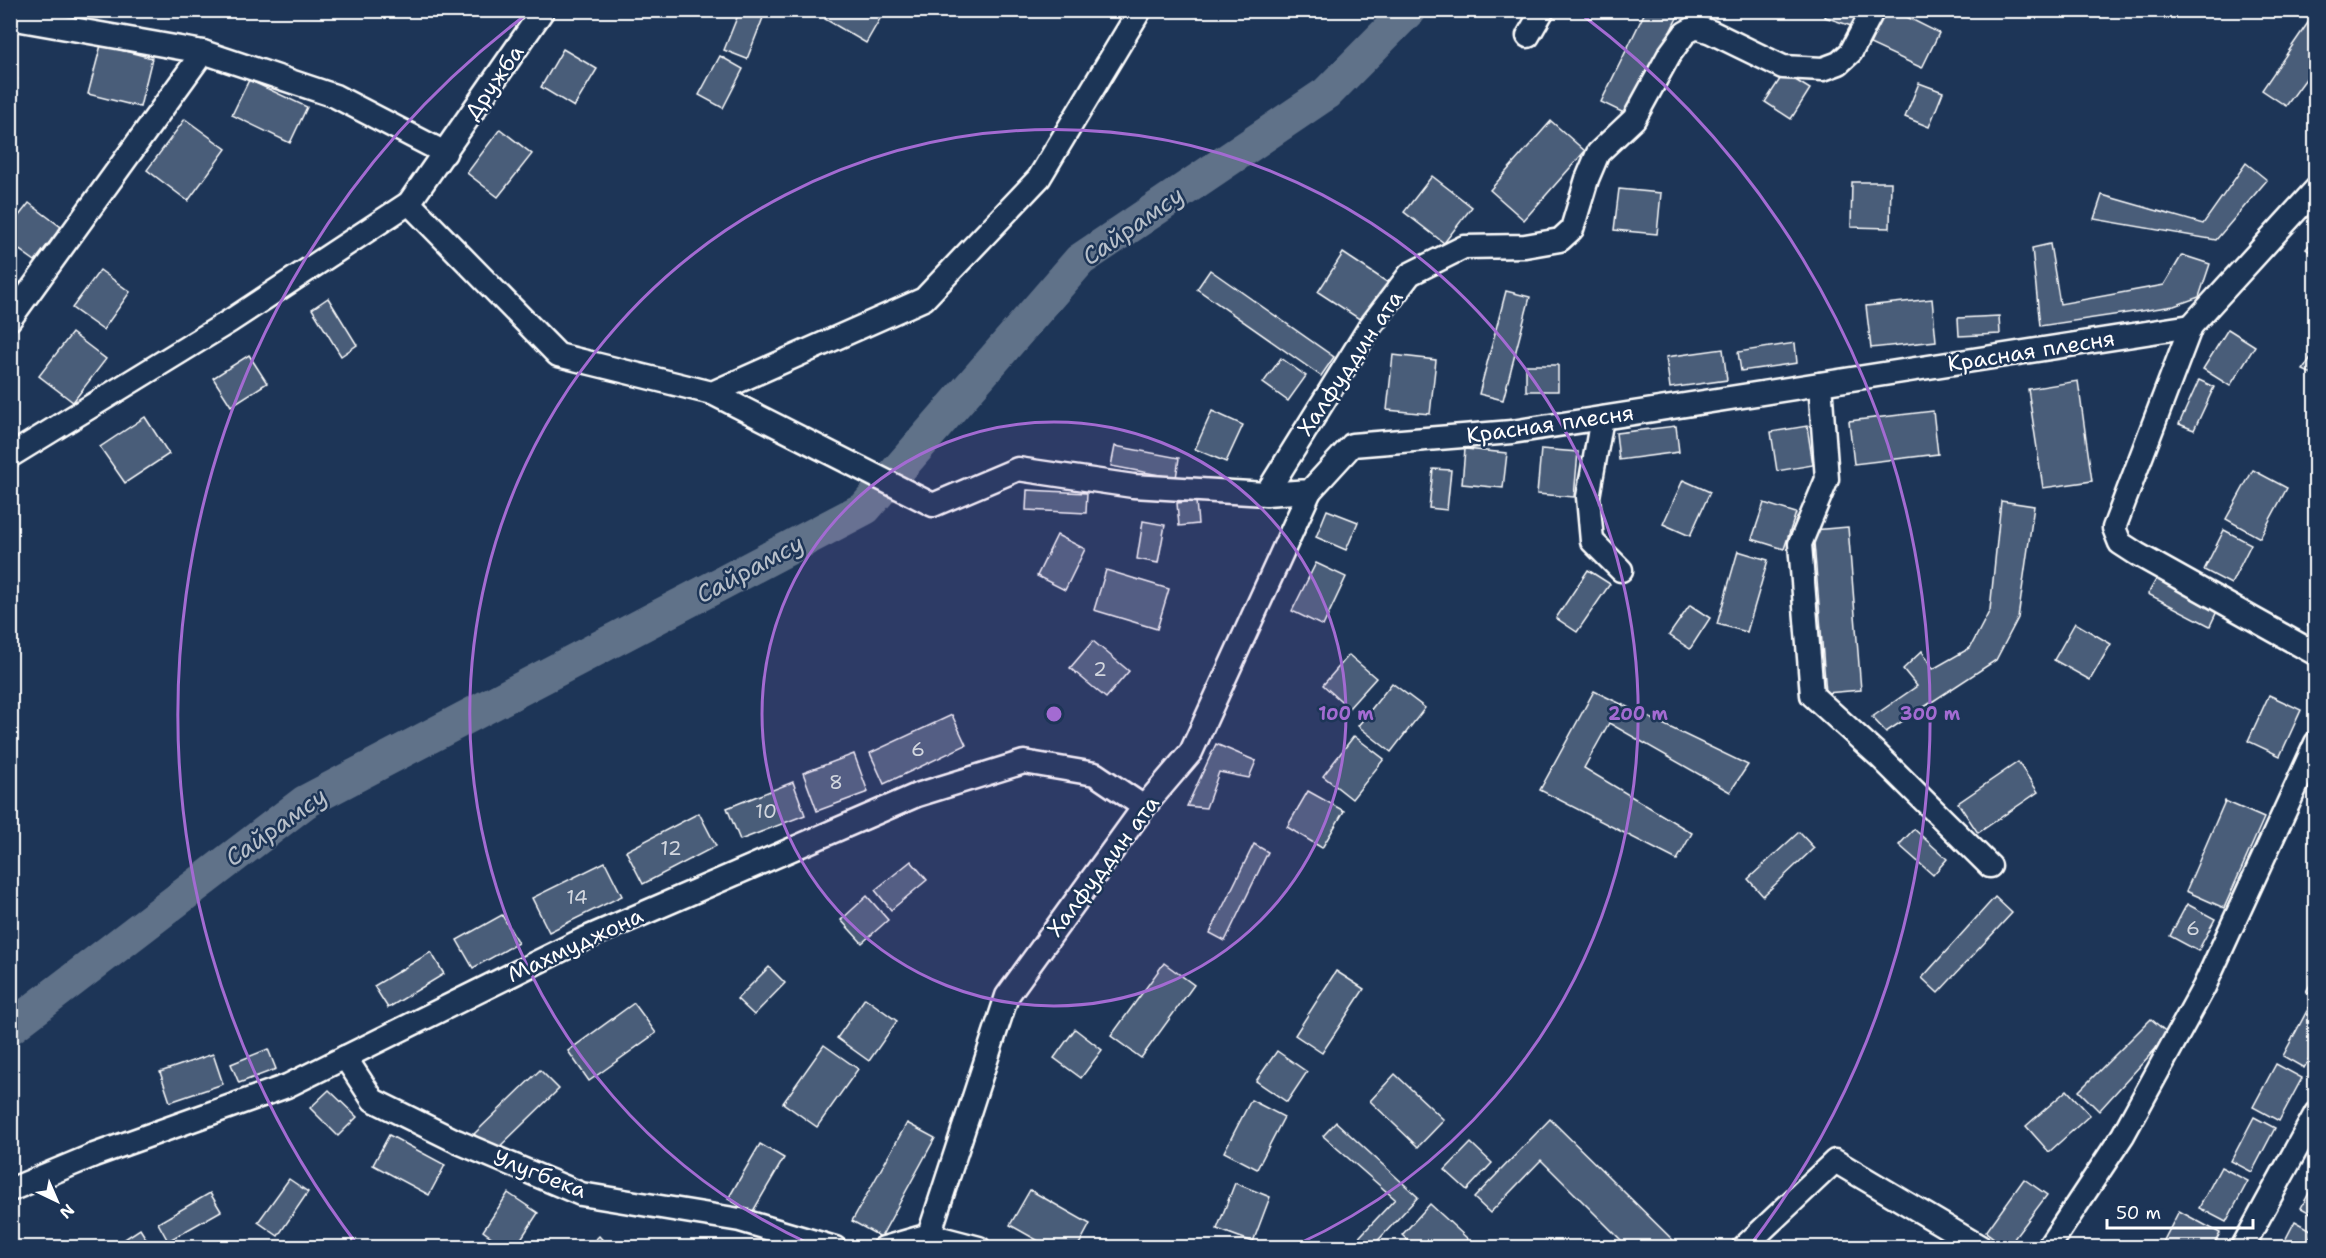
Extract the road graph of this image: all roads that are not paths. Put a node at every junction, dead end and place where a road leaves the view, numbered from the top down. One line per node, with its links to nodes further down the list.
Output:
1 (543, 10): 8 (street, Дружба)
2 (1140, 10): 14 (street)
3 (1543, 10): 6 (street)
4 (1873, 10): 18 (street, Халфуддин ата)
5 (10, 18): 7 (street)
6 (1528, 36)
7 (203, 52): 8 (street); 11 (street)
8 (444, 153): 10 (street, Дружба)
9 (2316, 189): 12 (street)
10 (409, 203): 14 (street); 16 (street)
11 (10, 319)
12 (2191, 326): 13 (street, Красная плесня); 20 (street)
13 (1820, 384): 15 (street, Красная плесня); 23 (street)
14 (712, 393): 18 (street)
15 (1602, 418): 17 (street, Красная плесня); 19 (street)
16 (10, 456)
17 (1310, 491): 18 (street); 22 (street, Халфуддин ата)
18 (1266, 494)
19 (1621, 570)
20 (2316, 654)
21 (2316, 743): 33 (street)
22 (1144, 807): 24 (street, Махмуджона); 27 (street, Халфуддин ата)
23 (1989, 866)
24 (345, 1057): 26 (street, Махмуджона); 28 (street, Улугбека)
25 (2316, 1113): 34 (street)
26 (10, 1190)
27 (923, 1241): 29 (street); 30 (street)
28 (836, 1248)
29 (884, 1248)
30 (979, 1248)
31 (1743, 1248): 32 (street)
32 (1982, 1248)
33 (2048, 1248)
34 (2242, 1248)

